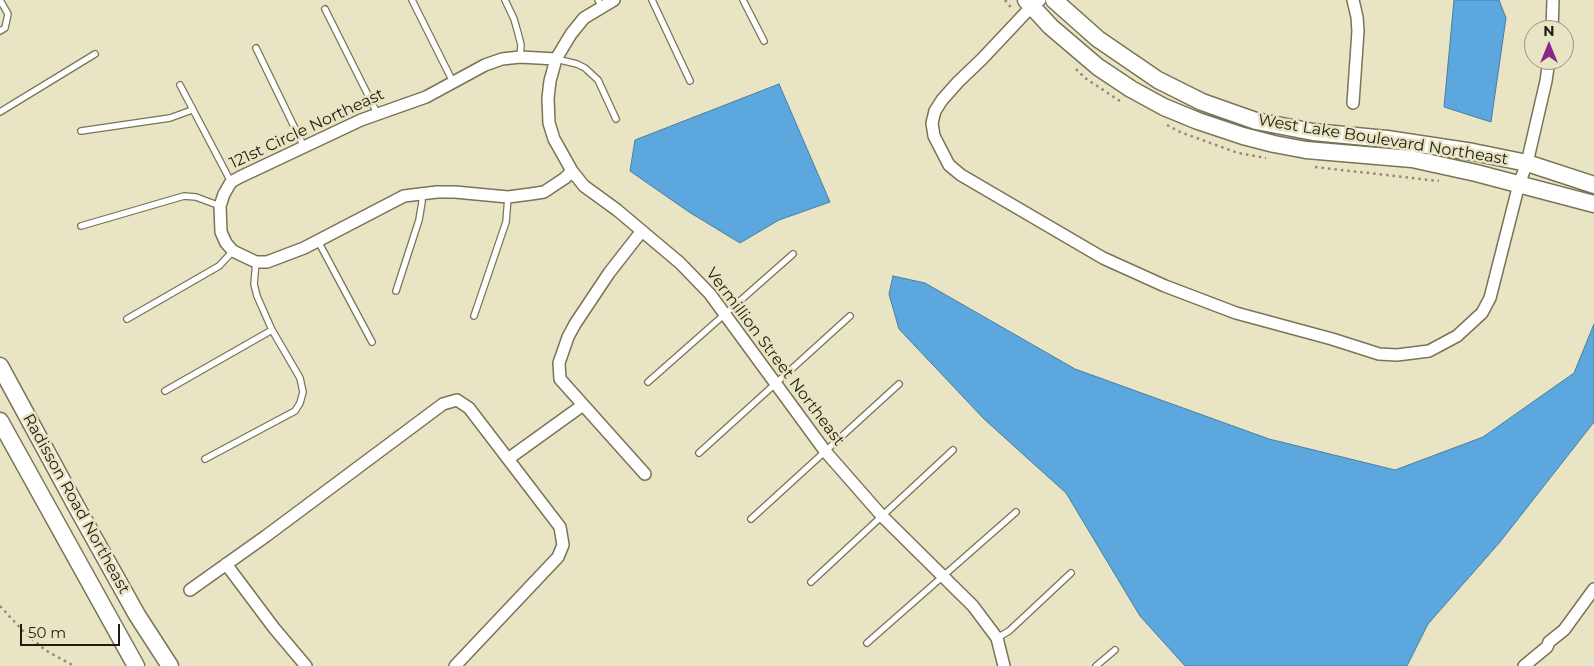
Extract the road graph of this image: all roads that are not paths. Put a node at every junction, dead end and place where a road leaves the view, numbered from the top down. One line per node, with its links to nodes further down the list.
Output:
1 (0, 0): 14 (lane)
2 (412, 0): 22 (lane)
3 (505, 0): 18 (lane)
4 (614, 0): 11 (street, Vermillion Street Northeast)
5 (652, 0): 21 (lane)
6 (743, 0): 15 (lane)
7 (1054, 0): 31 (street, West Lake Boulevard Northeast)
8 (1353, 0): 24 (street)
9 (1553, 0): 13 (street)
10 (1032, 2): 34 (street, West Lake Boulevard Northeast); 34 (street)
11 (600, 3): 19 (street, Vermillion Street Northeast)
12 (325, 9): 27 (lane)
13 (1552, 20)
14 (0, 31)
15 (764, 41)
16 (256, 48): 30 (lane)
17 (95, 54): 26 (lane)
18 (520, 57): 19 (street, 121st Circle Northeast); 22 (street, 121st Circle Northeast)
19 (556, 59): 28 (lane); 32 (street, Vermillion Street Northeast)
20 (1548, 70): 31 (street)
21 (690, 81)
22 (453, 82): 27 (street, 121st Circle Northeast)
23 (180, 85): 25 (lane)
24 (1353, 103)
25 (192, 110): 29 (lane); 33 (lane)
26 (0, 112)
27 (377, 113): 30 (street, 121st Circle Northeast)
28 (616, 119)
29 (81, 131)
30 (304, 147): 33 (street, 121st Circle Northeast)
31 (1527, 163): 34 (street); 35 (street, West Lake Boulevard Northeast)
32 (572, 171): 37 (street); 41 (street, Vermillion Street Northeast)
33 (230, 182): 39 (street, 121st Circle Northeast)
34 (1519, 184): 38 (street, West Lake Boulevard Northeast)
35 (1594, 185)
36 (422, 193): 37 (street); 42 (street); 46 (lane)
37 (508, 197): 48 (lane)
38 (1594, 204)
39 (220, 206): 40 (lane); 43 (street, 121st Circle Northeast)
40 (81, 226)
41 (641, 232): 47 (street, Vermillion Street Northeast); 58 (street)
42 (318, 241): 45 (street); 52 (lane)
43 (233, 251): 45 (street); 50 (lane)
44 (793, 254): 47 (lane)
45 (256, 262): 51 (lane)
46 (396, 291)
47 (725, 314): 54 (lane); 55 (street, Vermillion Street Northeast)
48 (474, 316)
49 (850, 316): 55 (lane)
50 (127, 319)
51 (272, 330): 57 (lane); 64 (lane)
52 (372, 342)
53 (0, 366): 79 (street, Radisson Road Northeast)
54 (648, 382)
55 (775, 383): 61 (street, Vermillion Street Northeast); 62 (lane)
56 (899, 384): 61 (lane)
57 (165, 391)
58 (583, 405): 63 (street); 65 (street)
59 (0, 421): 78 (street, Radisson Road Northeast)
60 (953, 450): 67 (lane)
61 (825, 451): 67 (street, Vermillion Street Northeast); 68 (lane)
62 (698, 453)
63 (508, 459): 69 (street); 81 (street)
64 (205, 460)
65 (645, 474)
66 (1016, 512): 71 (lane)
67 (882, 516): 71 (street, Vermillion Street Northeast); 72 (lane)
68 (751, 519)
69 (226, 564): 74 (street); 80 (street)
70 (1071, 573): 75 (lane)
71 (943, 576): 75 (street, Vermillion Street Northeast); 76 (lane)
72 (811, 582)
73 (1594, 589): 84 (street)
74 (190, 590)
75 (997, 638): 82 (street, Vermillion Street Northeast)
76 (867, 643)
77 (1114, 650): 83 (lane)
78 (136, 666)
79 (170, 666)
80 (306, 666)
81 (455, 666)
82 (1004, 666)
83 (1096, 666)
84 (1524, 666)

